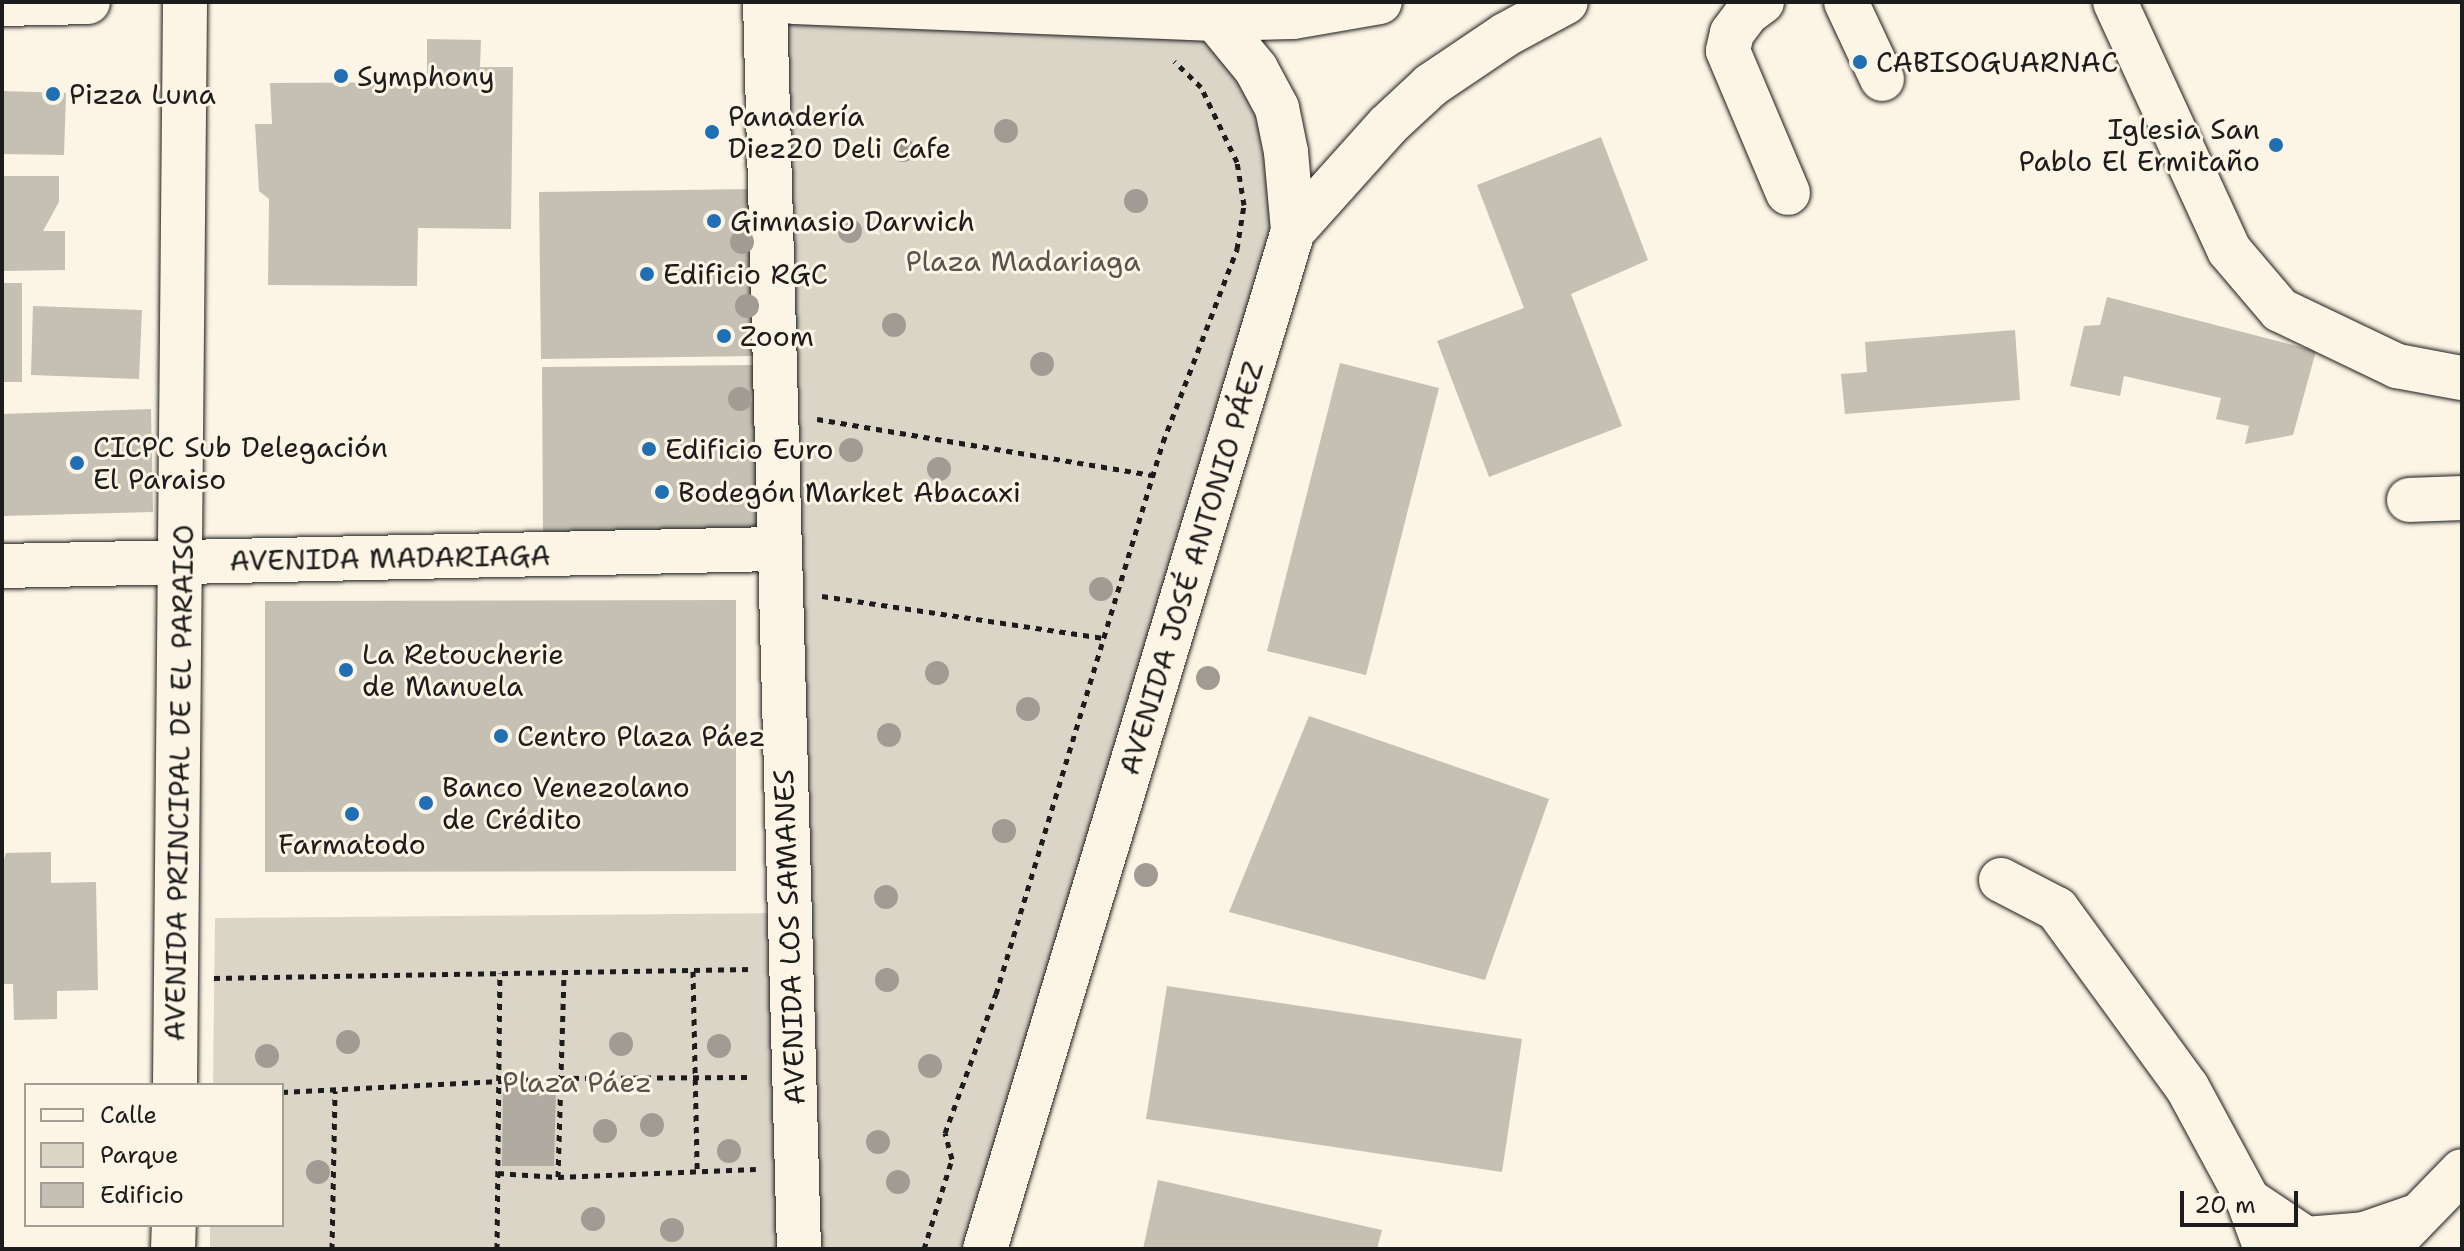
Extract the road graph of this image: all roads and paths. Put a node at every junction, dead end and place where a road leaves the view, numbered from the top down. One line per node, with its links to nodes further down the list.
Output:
1 (88, 2): 10 (street)
2 (185, 2): 22 (street, AVENIDA PRINCIPAL DE EL PARAISO)
3 (765, 2): 21 (street, AVENIDA LOS SAMANES)
4 (794, 2): 11 (street)
5 (1380, 2): 11 (street)
6 (1566, 2): 15 (street, AVENIDA JOSÉ ANTONIO PÁEZ)
7 (1762, 2): 14 (street)
8 (1846, 2): 13 (street)
9 (2115, 2): 16 (street)
10 (2, 4)
11 (1215, 19): 15 (street)
12 (1162, 56): 18 (path)
13 (1882, 79)
14 (1788, 193)
15 (1293, 231): 52 (street, AVENIDA JOSÉ ANTONIO PÁEZ)
16 (2462, 378)
17 (804, 417): 18 (path)
18 (1153, 475): 25 (path)
19 (2462, 498): 20 (street)
20 (2409, 500)
21 (777, 549): 22 (street, AVENIDA MADARIAGA); 50 (street, AVENIDA LOS SAMANES)
22 (182, 562): 23 (street, AVENIDA MADARIAGA); 36 (street, AVENIDA PRINCIPAL DE EL PARAISO)
23 (2, 566)
24 (810, 594): 25 (path)
25 (1102, 638): 51 (path)
26 (2001, 880): 44 (street)
27 (763, 969): 28 (path)
28 (693, 970): 29 (path); 34 (path)
29 (564, 972): 30 (path); 33 (path)
30 (500, 973): 31 (path); 35 (path)
31 (201, 979)
32 (766, 1076): 34 (path)
33 (561, 1078): 34 (path); 35 (path); 43 (path)
34 (695, 1079): 40 (path)
35 (498, 1080): 37 (path); 42 (path)
36 (175, 1083)
37 (335, 1091): 38 (path); 48 (path)
38 (284, 1092)
39 (769, 1169): 40 (path)
40 (697, 1170): 43 (path)
41 (2462, 1171): 46 (street)
42 (498, 1173): 43 (path); 49 (path)
43 (558, 1177)
44 (2248, 1200): 46 (street); 53 (street)
45 (174, 1227): 47 (street)
46 (2401, 1233)
47 (173, 1249)
48 (332, 1249)
49 (497, 1249)
50 (799, 1249)
51 (924, 1249)
52 (985, 1249)
53 (2266, 1249)

